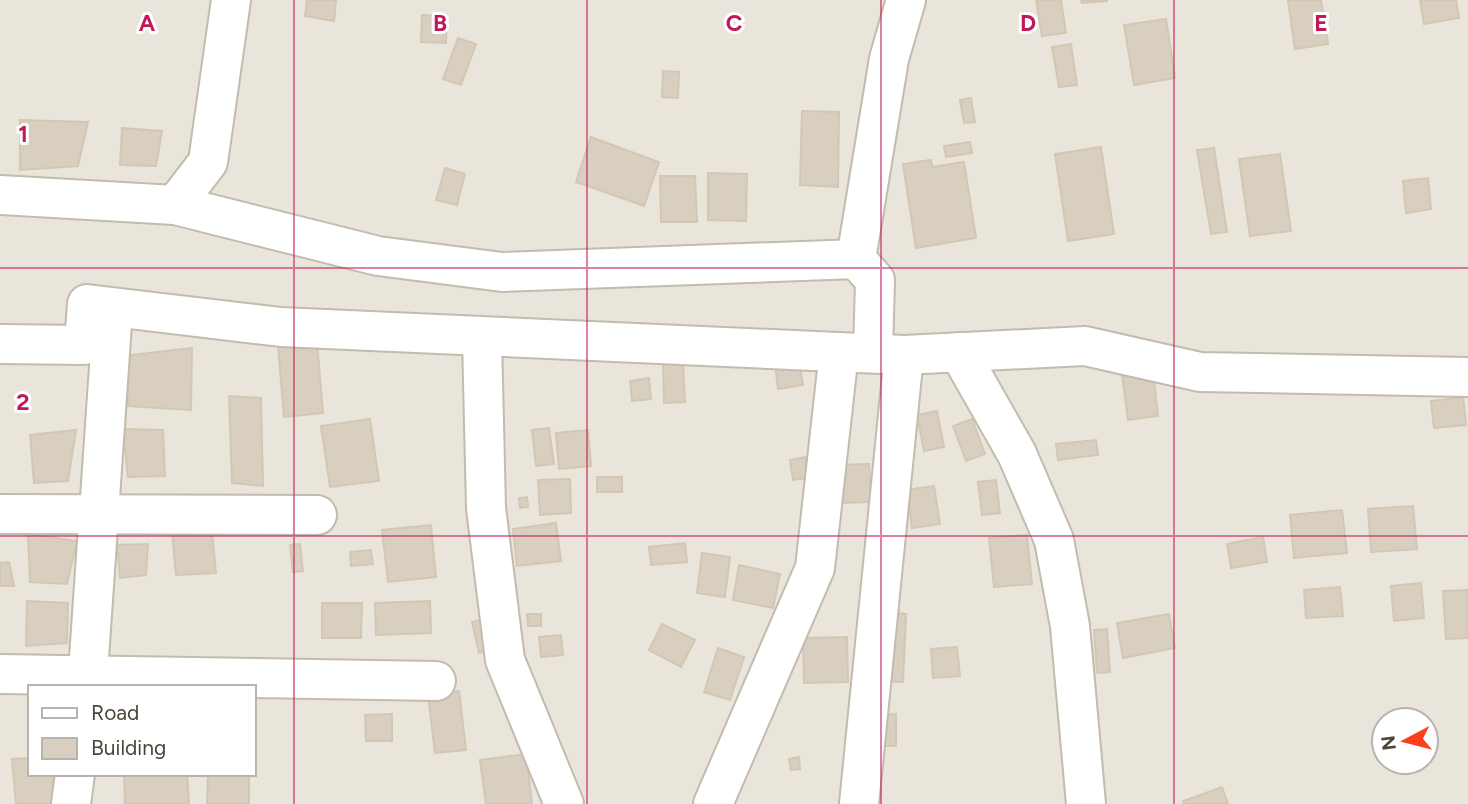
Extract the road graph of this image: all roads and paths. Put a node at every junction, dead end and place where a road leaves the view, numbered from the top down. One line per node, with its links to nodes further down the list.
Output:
1 (231, 0): 4 (street)
2 (906, 0): 5 (street)
3 (0, 195): 4 (street)
4 (175, 205): 5 (street)
5 (856, 259): 10 (street)
6 (113, 309): 7 (street); 8 (street); 13 (street)
7 (482, 338): 10 (street); 20 (street)
8 (0, 344)
9 (959, 352): 10 (street); 11 (street); 23 (street)
10 (872, 353): 21 (street); 22 (street)
11 (1468, 377)
12 (0, 514): 13 (street)
13 (99, 515): 14 (street); 16 (street)
14 (317, 515)
15 (0, 674): 16 (street)
16 (88, 680): 17 (street)
17 (436, 681)
18 (75, 776): 19 (street)
19 (71, 804)
20 (564, 804)
21 (713, 804)
22 (859, 804)
23 (1086, 804)

